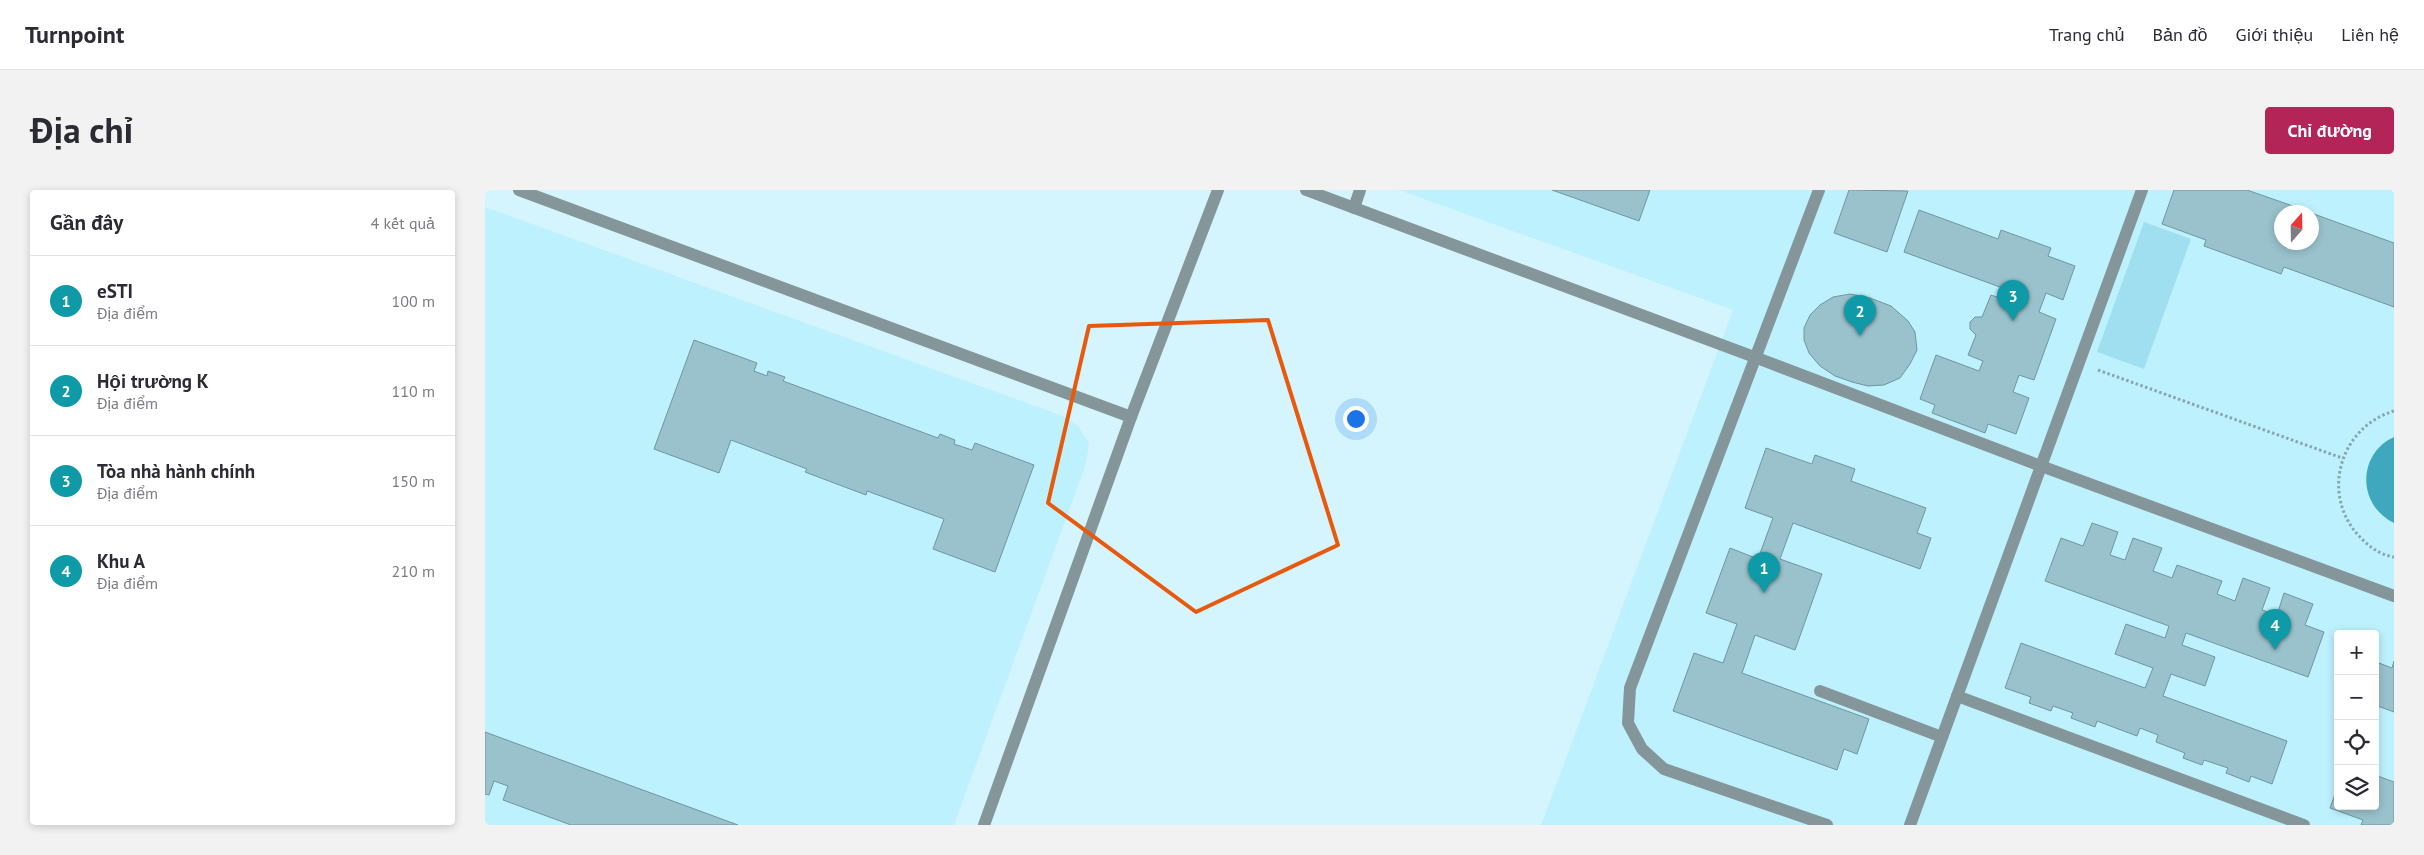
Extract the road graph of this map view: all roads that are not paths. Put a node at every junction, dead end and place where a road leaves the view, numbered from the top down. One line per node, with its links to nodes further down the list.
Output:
1 (519, 190): 9 (street)
2 (1218, 190): 9 (street)
3 (1306, 190): 7 (street)
4 (1360, 190): 7 (street)
5 (1819, 190): 8 (street)
6 (2142, 190): 10 (street)
7 (1354, 208): 8 (street)
8 (1757, 358): 10 (street); 17 (street)
9 (1131, 417): 16 (street)
10 (2041, 466): 11 (street); 13 (street)
11 (2394, 596)
12 (1819, 692): 14 (street)
13 (1957, 696): 14 (street); 15 (street)
14 (1942, 737): 18 (street)
15 (2289, 822): 19 (street)
16 (984, 825)
17 (1827, 825)
18 (1910, 825)
19 (2304, 825)

